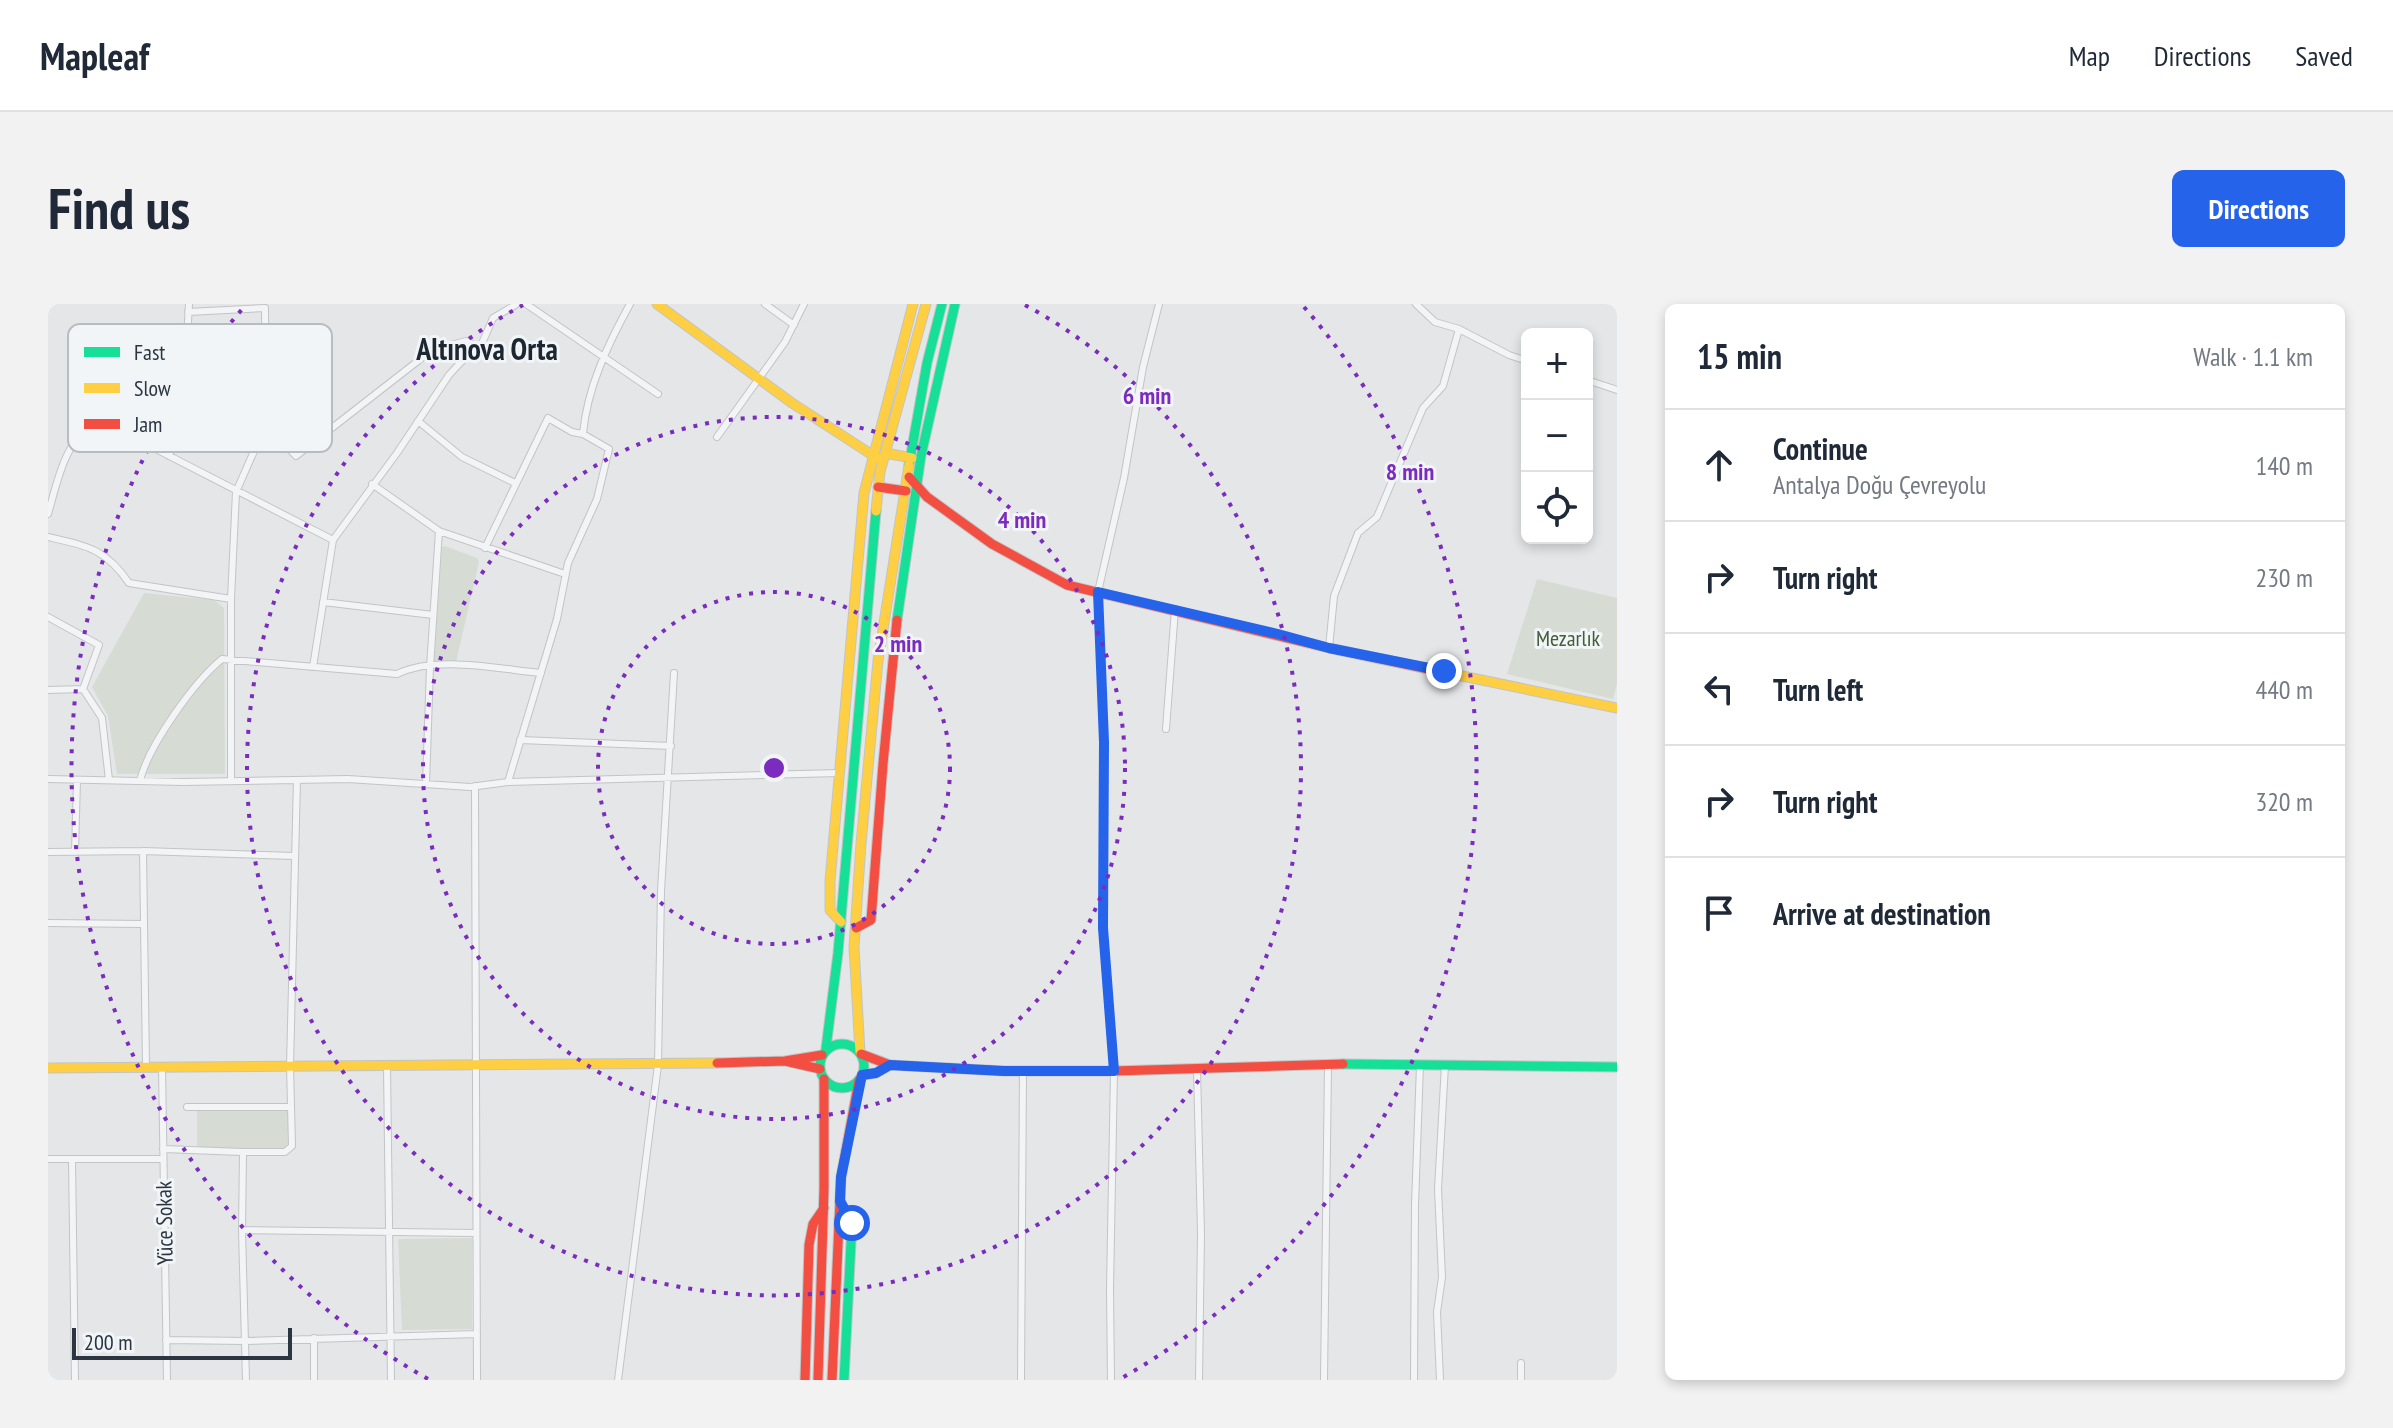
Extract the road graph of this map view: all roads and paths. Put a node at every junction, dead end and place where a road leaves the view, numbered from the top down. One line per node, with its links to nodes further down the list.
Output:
1 (189, 304): 14 (street)
2 (517, 304): 19 (street)
3 (526, 304): 20 (street)
4 (630, 304): 20 (street)
5 (657, 304): 22 (street)
6 (765, 304): 17 (street)
7 (804, 304): 17 (street)
8 (913, 304): 35 (street)
9 (926, 304): 36 (street)
10 (942, 304): 37 (street)
11 (955, 304): 41 (street)
12 (1159, 304): 51 (street)
13 (1416, 304): 18 (street)
14 (188, 312): 15 (street); 16 (street)
15 (187, 324)
16 (265, 324)
17 (794, 325): 22 (street)
18 (1459, 329): 21 (street); 57 (street)
19 (480, 348): 26 (street); 27 (street)
20 (605, 356): 25 (street); 28 (street)
21 (1521, 359)
22 (758, 380): 29 (street); 35 (street)
23 (1593, 382): 24 (street)
24 (1617, 390)
25 (658, 394)
26 (418, 421): 39 (street); 40 (street)
27 (332, 428)
28 (583, 434): 39 (street); 50 (street)
29 (717, 437)
30 (69, 452): 45 (street)
31 (162, 452): 34 (street)
32 (170, 452): 34 (street)
33 (254, 452): 44 (street)
34 (169, 456): 44 (street)
35 (873, 456): 36 (street); 69 (street)
36 (884, 457): 37 (street); 42 (street)
37 (912, 458): 38 (street)
38 (909, 477): 41 (street); 43 (street)
39 (515, 483): 49 (street)
40 (372, 484): 46 (street); 48 (street)
41 (916, 485): 51 (street); 87 (street)
42 (878, 487): 43 (street); 84 (street)
43 (906, 491): 87 (street)
44 (236, 492): 48 (street); 52 (street)
45 (48, 514)
46 (439, 531): 49 (street); 55 (street)
47 (48, 537): 52 (street)
48 (333, 540): 53 (street)
49 (485, 548): 50 (street)
50 (565, 574): 61 (street)
51 (1098, 592): 54 (street); 106 (street)
52 (231, 599): 58 (street)
53 (323, 602): 55 (street); 59 (street)
54 (1175, 609): 57 (street); 66 (street)
55 (433, 615): 60 (street)
56 (48, 617): 63 (street)
57 (1329, 648): 65 (street)
58 (231, 661): 59 (street); 75 (street); 76 (street)
59 (313, 667): 60 (street)
60 (430, 667): 61 (street); 78 (street)
61 (541, 673): 67 (street)
62 (674, 673): 68 (street)
63 (83, 689): 64 (street); 73 (street)
64 (48, 690)
65 (1616, 704)
66 (1166, 729)
67 (520, 740): 68 (street); 77 (street)
68 (671, 746): 71 (street)
69 (839, 773): 71 (street); 84 (street)
70 (48, 779): 72 (street)
71 (670, 779): 77 (street); 91 (street)
72 (77, 780): 73 (street); 82 (street)
73 (109, 780): 75 (street)
74 (297, 780): 76 (street); 78 (street); 83 (street)
75 (140, 781): 76 (street)
76 (231, 781)
77 (508, 782): 79 (street)
78 (426, 784): 79 (street)
79 (475, 786): 100 (street)
80 (143, 851): 82 (street); 83 (street); 86 (street)
81 (48, 852): 82 (street)
82 (75, 852)
83 (295, 856): 98 (street)
84 (841, 922): 88 (street)
85 (48, 923): 86 (street)
86 (144, 924): 96 (street)
87 (856, 928): 89 (street)
88 (824, 1052): 89 (street); 90 (street); 103 (street)
89 (860, 1053): 92 (street); 107 (street)
90 (785, 1061): 91 (street); 103 (street)
91 (658, 1065): 100 (street); 133 (street)
92 (890, 1065): 105 (street); 107 (street)
93 (1328, 1065): 94 (street); 104 (street); 141 (street)
94 (1420, 1065): 95 (street); 142 (street)
95 (1445, 1065): 101 (street); 143 (street)
96 (146, 1066): 97 (street); 102 (street)
97 (162, 1066): 98 (street); 111 (street, Yüce Sokak)
98 (290, 1066): 99 (street); 110 (street)
99 (387, 1066): 100 (street); 119 (street)
100 (476, 1067): 120 (street)
101 (1617, 1067)
102 (48, 1068)
103 (820, 1069): 108 (street)
104 (1197, 1069): 106 (street); 140 (street)
105 (1023, 1071): 106 (street); 138 (street)
106 (1114, 1071): 139 (street)
107 (860, 1078): 108 (street); 116 (street)
108 (824, 1079): 117 (street)
109 (187, 1107): 110 (street)
110 (291, 1107): 112 (street)
111 (163, 1149): 112 (street); 115 (street, Yüce Sokak)
112 (243, 1152): 118 (street)
113 (48, 1159): 114 (street)
114 (72, 1159): 115 (street); 127 (street)
115 (163, 1159): 124 (street, Yüce Sokak)
116 (840, 1201): 136 (street); 137 (street)
117 (824, 1208): 134 (street); 135 (street)
118 (242, 1230): 119 (street); 125 (street)
119 (390, 1231): 120 (street); 122 (street)
120 (476, 1233): 121 (street)
121 (477, 1334): 122 (street); 132 (street)
122 (391, 1335): 123 (street); 131 (street)
123 (314, 1338): 125 (street); 130 (street)
124 (166, 1340): 125 (street); 128 (street, Yüce Sokak)
125 (246, 1341): 129 (street)
126 (1521, 1363): 144 (street)
127 (75, 1380)
128 (167, 1380)
129 (246, 1380)
130 (314, 1380)
131 (391, 1380)
132 (477, 1380)
133 (618, 1380)
134 (805, 1380)
135 (818, 1380)
136 (832, 1380)
137 (844, 1380)
138 (1021, 1380)
139 (1111, 1380)
140 (1199, 1380)
141 (1324, 1380)
142 (1414, 1380)
143 (1440, 1380)
144 (1521, 1380)

